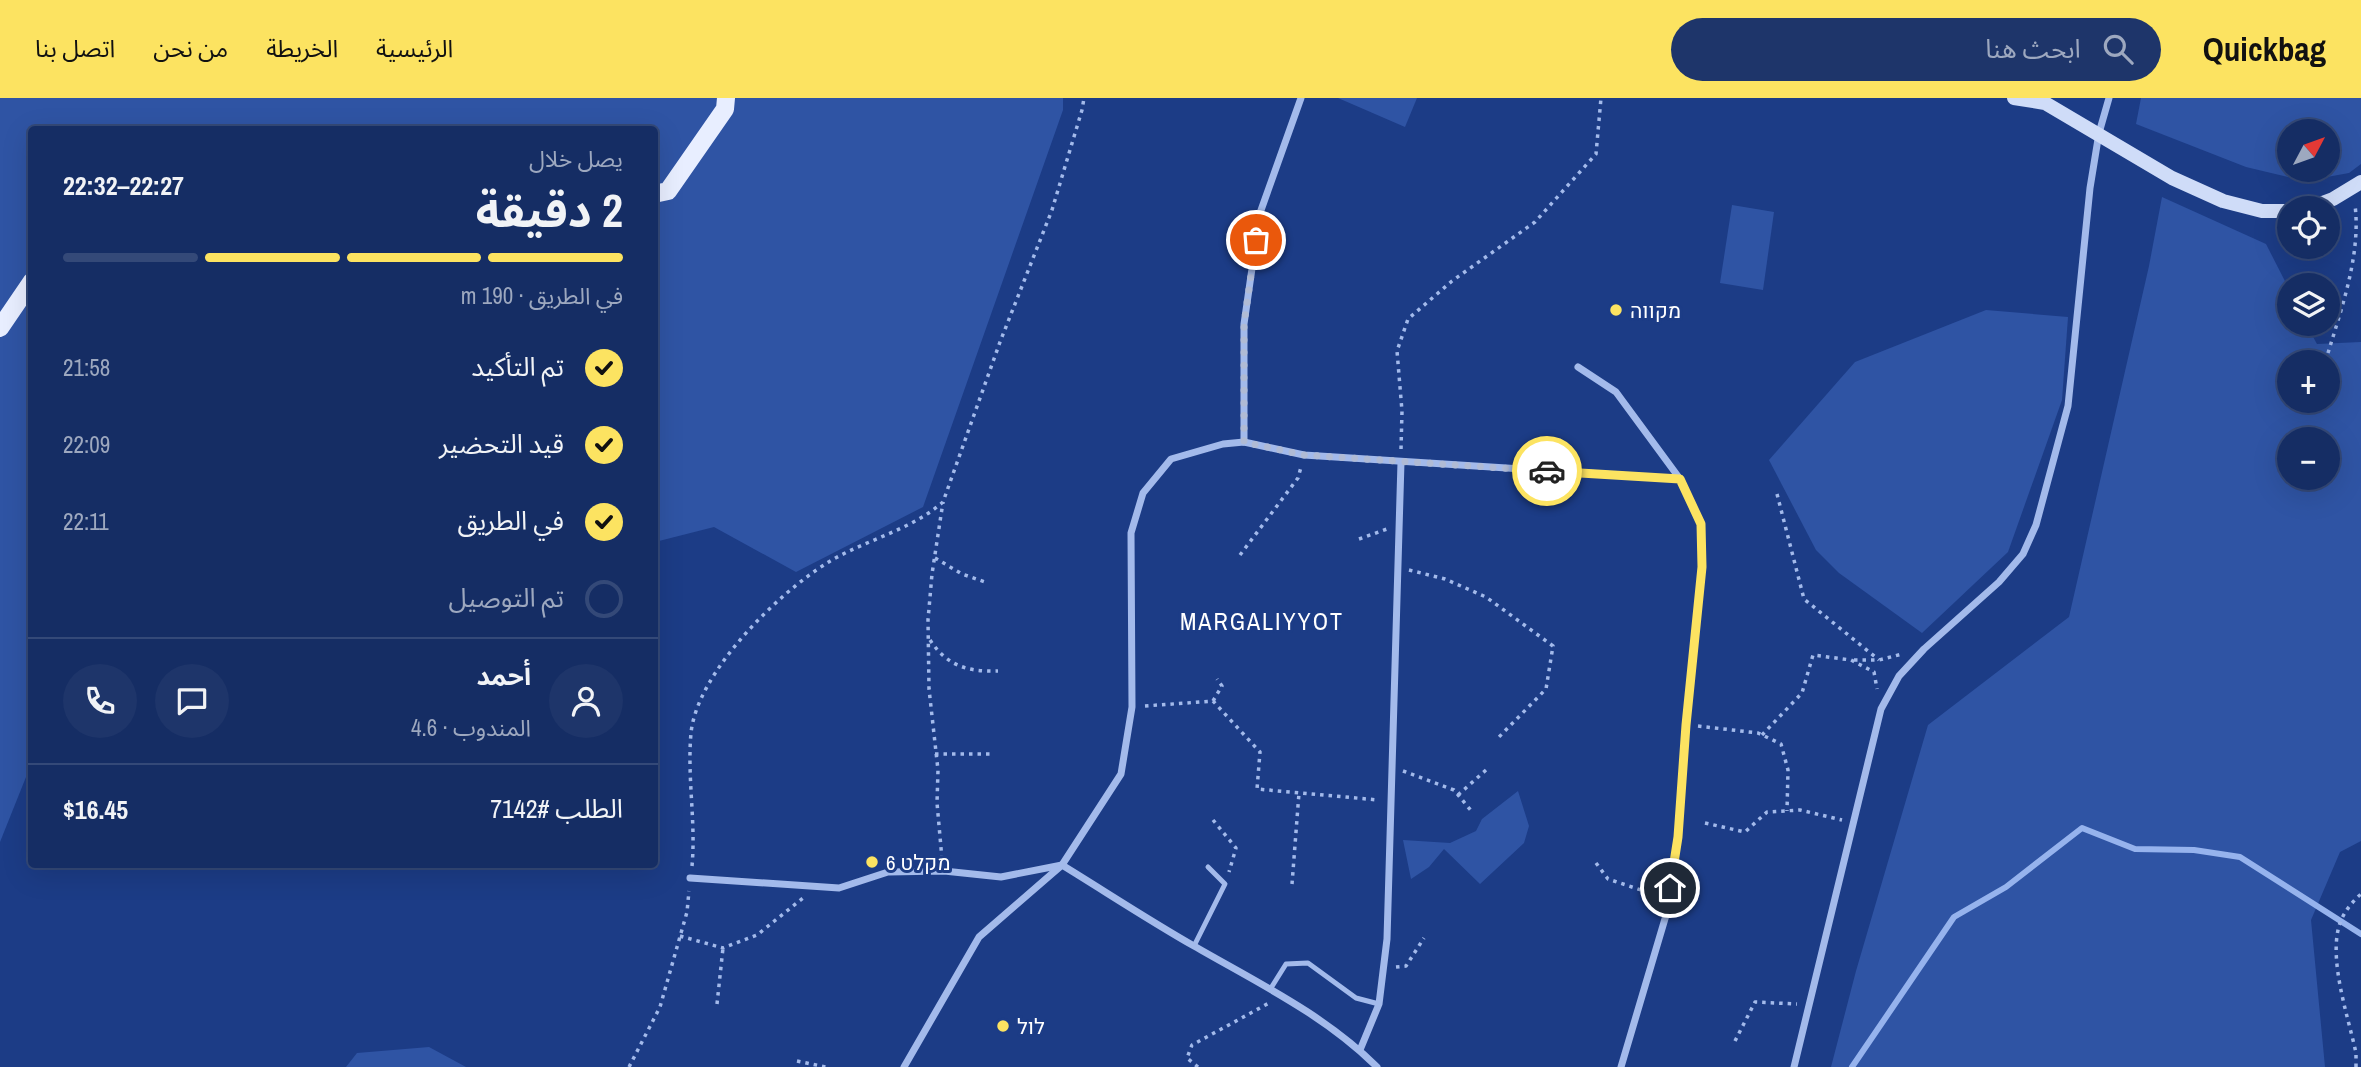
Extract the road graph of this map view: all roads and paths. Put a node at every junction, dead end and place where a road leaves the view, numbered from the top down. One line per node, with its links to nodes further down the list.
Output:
1 (726, 98): 9 (main road)
2 (1083, 98): 21 (path)
3 (1301, 98): 16 (street)
4 (1601, 98): 18 (path)
5 (2014, 98): 7 (street)
6 (2109, 98): 7 (street)
7 (2099, 133): 11 (street); 29 (street)
8 (2355, 187): 10 (street); 14 (path)
9 (658, 193)
10 (2335, 196)
11 (2277, 210)
12 (28, 287): 13 (main road)
13 (0, 328)
14 (2329, 350)
15 (1578, 367): 19 (street)
16 (1244, 442): 17 (street); 35 (street)
17 (1304, 455): 18 (street); 24 (path)
18 (1401, 462): 19 (street); 22 (street)
19 (1680, 479): 37 (street)
20 (1777, 494): 31 (path)
21 (943, 502): 25 (path); 56 (path)
22 (1398, 525): 23 (path); 26 (street)
23 (1359, 539)
24 (1240, 555)
25 (935, 558): 27 (path); 28 (path)
26 (1396, 566): 39 (path); 42 (street)
27 (988, 583)
28 (929, 638): 32 (path); 40 (path)
29 (1924, 649): 31 (path); 36 (street)
30 (1851, 660): 31 (path); 36 (path); 38 (path)
31 (1878, 660)
32 (998, 671)
33 (1217, 679): 34 (path)
34 (1213, 701): 35 (path); 44 (path)
35 (1132, 707): 53 (street)
36 (1881, 709): 51 (street)
37 (1686, 725): 38 (path); 60 (street)
38 (1762, 735): 47 (path)
39 (1498, 738)
40 (936, 754): 41 (path); 55 (path)
41 (993, 754)
42 (1391, 767): 45 (path); 46 (street)
43 (1486, 770): 45 (path)
44 (1300, 793): 46 (path); 58 (path)
45 (1458, 795): 48 (path)
46 (1391, 802): 66 (street)
47 (1787, 811): 50 (path); 51 (path)
48 (1473, 813)
49 (1213, 820): 57 (path)
50 (1705, 823)
51 (1854, 823): 71 (street)
52 (1596, 863): 60 (path)
53 (1062, 865): 55 (street); 64 (street); 77 (street)
54 (1209, 867): 57 (lane)
55 (944, 871): 59 (street)
56 (690, 878): 59 (street); 62 (path)
57 (1225, 884): 64 (lane)
58 (1292, 884)
59 (815, 886): 65 (path)
60 (1670, 888): 80 (street)
61 (2361, 894): 82 (path)
62 (680, 936): 65 (path); 75 (path)
63 (1424, 939): 66 (path)
64 (1194, 946): 67 (street)
65 (723, 948): 69 (path)
66 (1383, 968): 70 (street)
67 (1271, 988): 68 (street); 70 (lane)
68 (1284, 996): 73 (street); 78 (path)
69 (717, 1004)
70 (1379, 1004): 73 (street)
71 (1810, 1004): 72 (path); 81 (street)
72 (1735, 1041)
73 (1360, 1050): 79 (street)
74 (797, 1061): 76 (path)
75 (629, 1067)
76 (826, 1067)
77 (904, 1067)
78 (1198, 1067)
79 (1377, 1067)
80 (1621, 1067)
81 (1794, 1067)
82 (2356, 1067)

